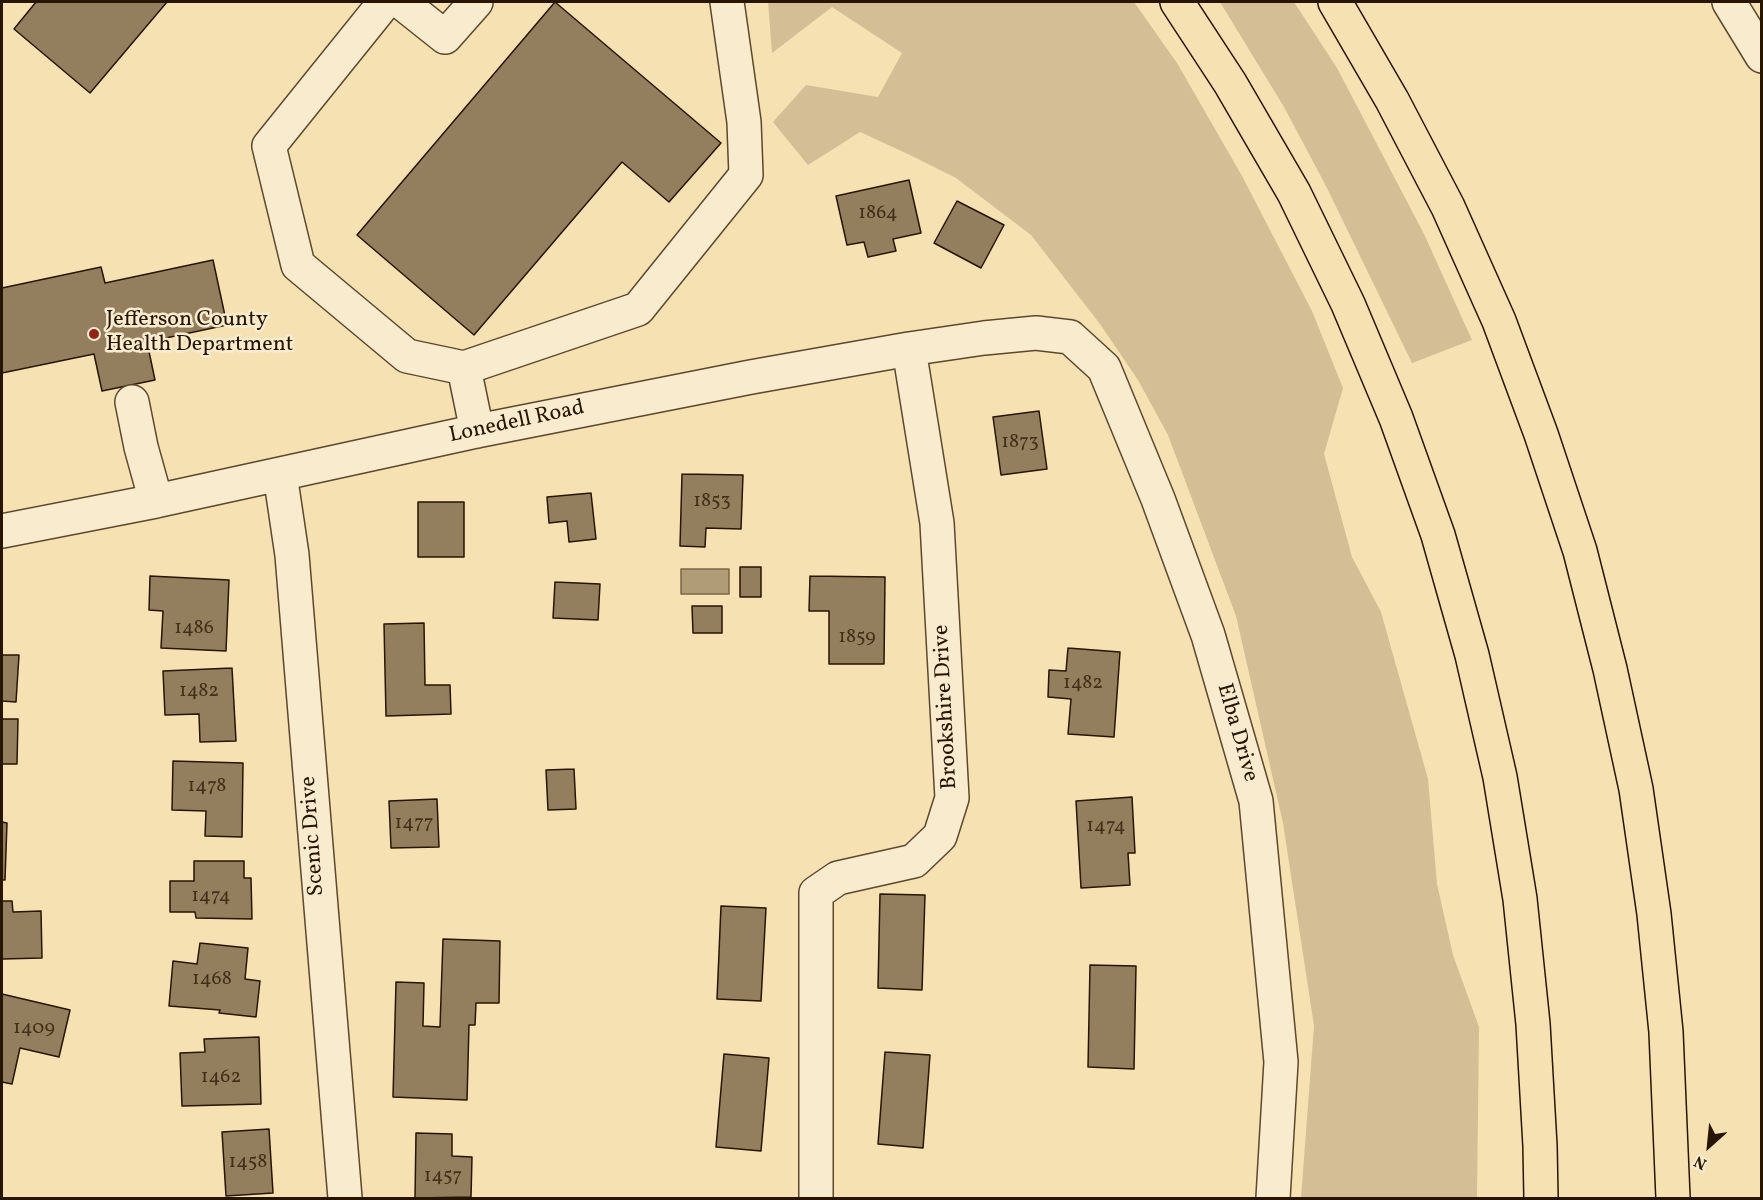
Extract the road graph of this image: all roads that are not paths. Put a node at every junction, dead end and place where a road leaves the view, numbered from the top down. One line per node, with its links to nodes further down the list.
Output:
1 (385, 2): 11 (street)
2 (401, 2): 3 (street)
3 (476, 2)
4 (727, 2): 11 (street)
5 (1178, 2): 20 (highway)
6 (1335, 2): 21 (highway)
7 (1729, 2): 8 (street)
8 (1761, 56)
9 (1036, 333): 10 (street, Lonedell Road); 19 (street, Elba Drive)
10 (909, 349): 13 (street, Lonedell Road); 18 (street, Brookshire Drive)
11 (464, 368): 13 (street)
12 (132, 402): 15 (street)
13 (477, 431): 14 (street, Lonedell Road)
14 (280, 474): 15 (street, Lonedell Road); 17 (street, Scenic Drive)
15 (156, 501): 16 (street, Lonedell Road)
16 (2, 531)
17 (345, 1198)
18 (816, 1198)
19 (1273, 1198)
20 (1541, 1198)
21 (1673, 1198)

